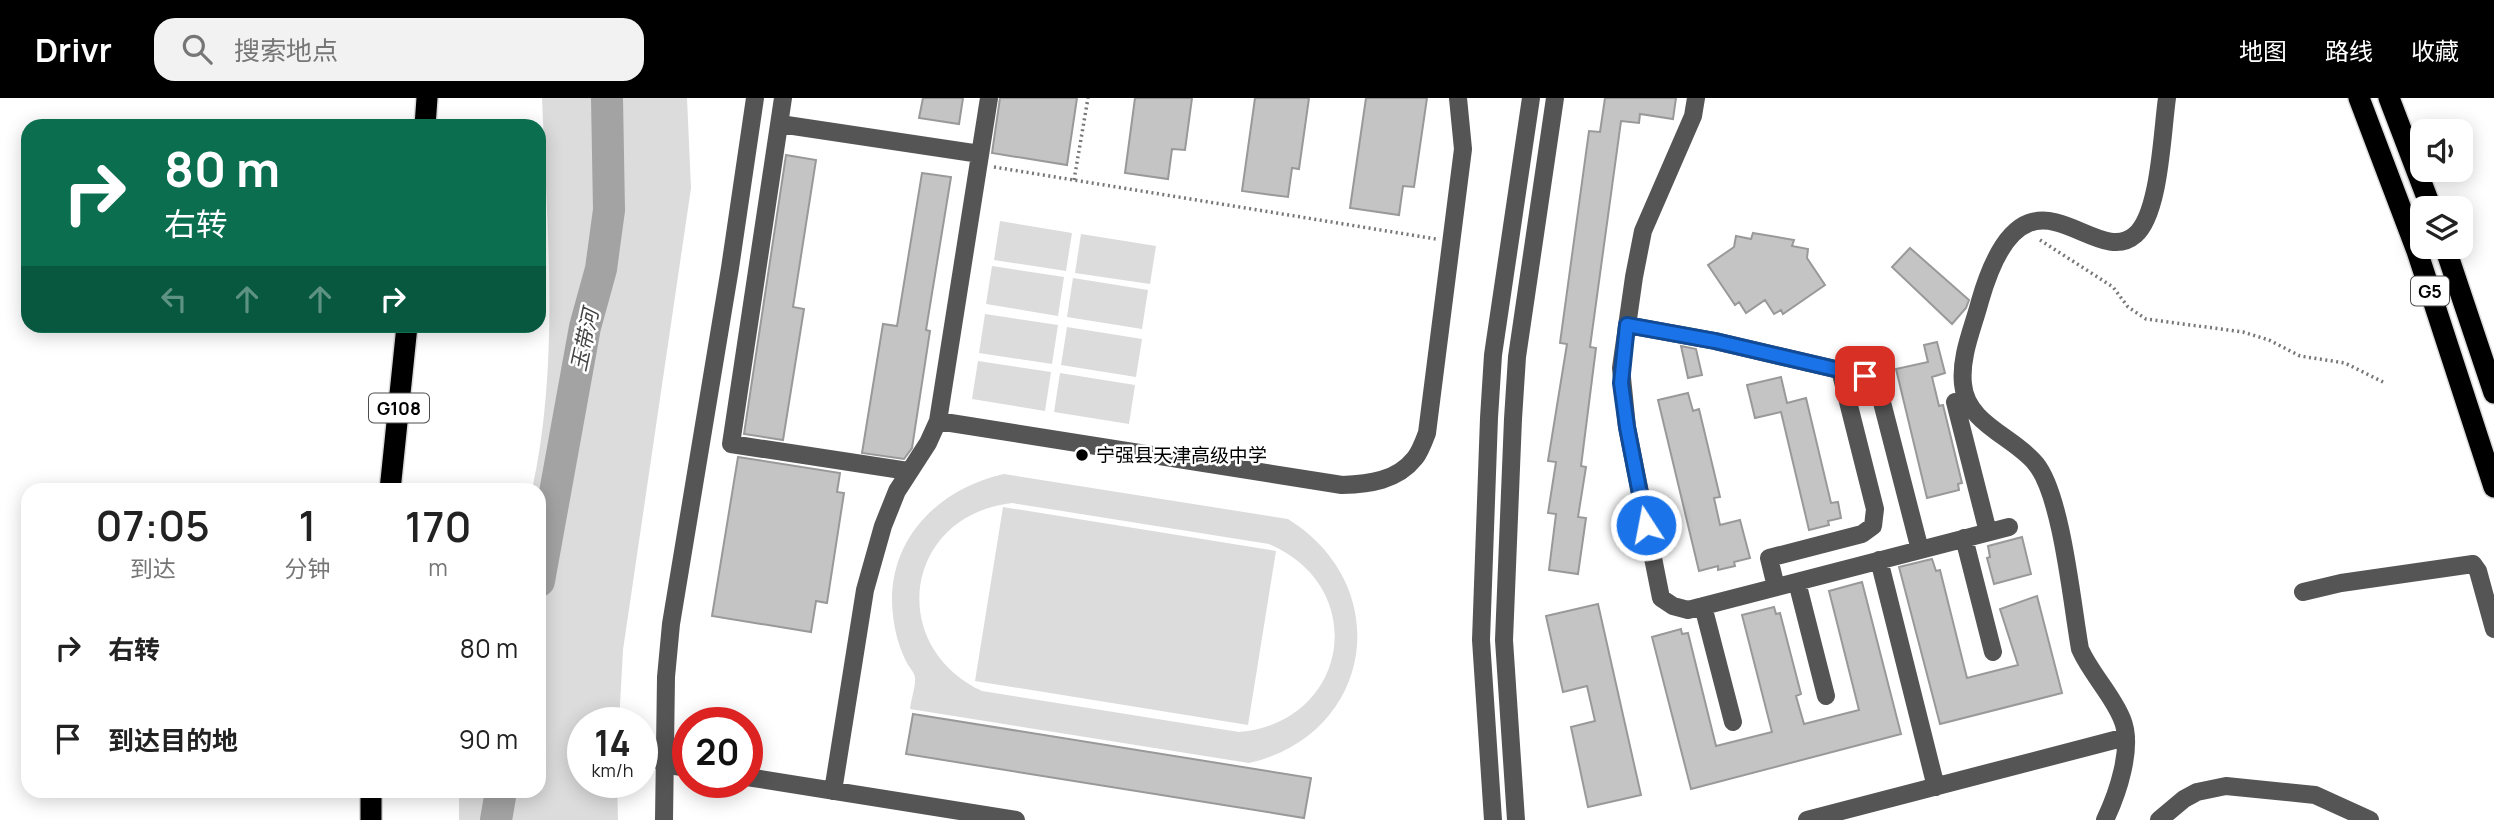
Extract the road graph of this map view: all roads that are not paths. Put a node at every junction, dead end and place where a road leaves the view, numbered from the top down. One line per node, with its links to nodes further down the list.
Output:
1 (427, 98): 12 (highway)
2 (755, 98): 40 (street)
3 (783, 98): 13 (street)
4 (989, 98): 14 (street)
5 (1458, 98): 22 (street)
6 (1531, 98): 49 (street)
7 (1555, 98): 50 (street)
8 (1696, 98): 17 (street)
9 (2167, 98): 39 (street)
10 (2358, 98): 25 (highway, G5)
11 (2389, 98): 15 (highway)
12 (426, 119)
13 (780, 124): 14 (street); 23 (street)
14 (979, 159): 22 (street)
15 (2426, 196)
16 (2449, 259): 20 (highway, G5)
17 (1627, 325): 19 (street); 34 (street)
18 (406, 333): 24 (highway, G108)
19 (1840, 370): 29 (street); 32 (street)
20 (2494, 393)
21 (1955, 402): 27 (street)
22 (938, 421): 23 (street)
23 (908, 471): 44 (street)
24 (391, 483)
25 (2494, 487)
26 (2008, 527): 27 (street)
27 (1988, 532): 28 (street)
28 (1964, 538): 29 (street); 36 (street)
29 (1920, 550): 30 (street)
30 (1879, 560): 31 (street); 43 (street)
31 (1797, 582): 32 (street); 37 (street)
32 (1776, 587): 34 (street)
33 (2303, 592): 35 (street)
34 (1703, 606): 38 (street)
35 (2494, 629)
36 (1993, 652)
37 (1826, 696)
38 (1733, 722)
39 (2126, 737): 43 (street); 52 (street)
40 (663, 764): 41 (street); 47 (street)
41 (672, 765)
42 (763, 780): 44 (street)
43 (1936, 787): 51 (street)
44 (833, 791): 48 (street)
45 (371, 798): 46 (highway)
46 (371, 820)
47 (664, 820)
48 (1016, 820)
49 (1493, 820)
50 (1517, 820)
51 (1807, 820)
52 (2105, 820)
53 (2160, 820): 54 (street)
54 (2370, 820)

